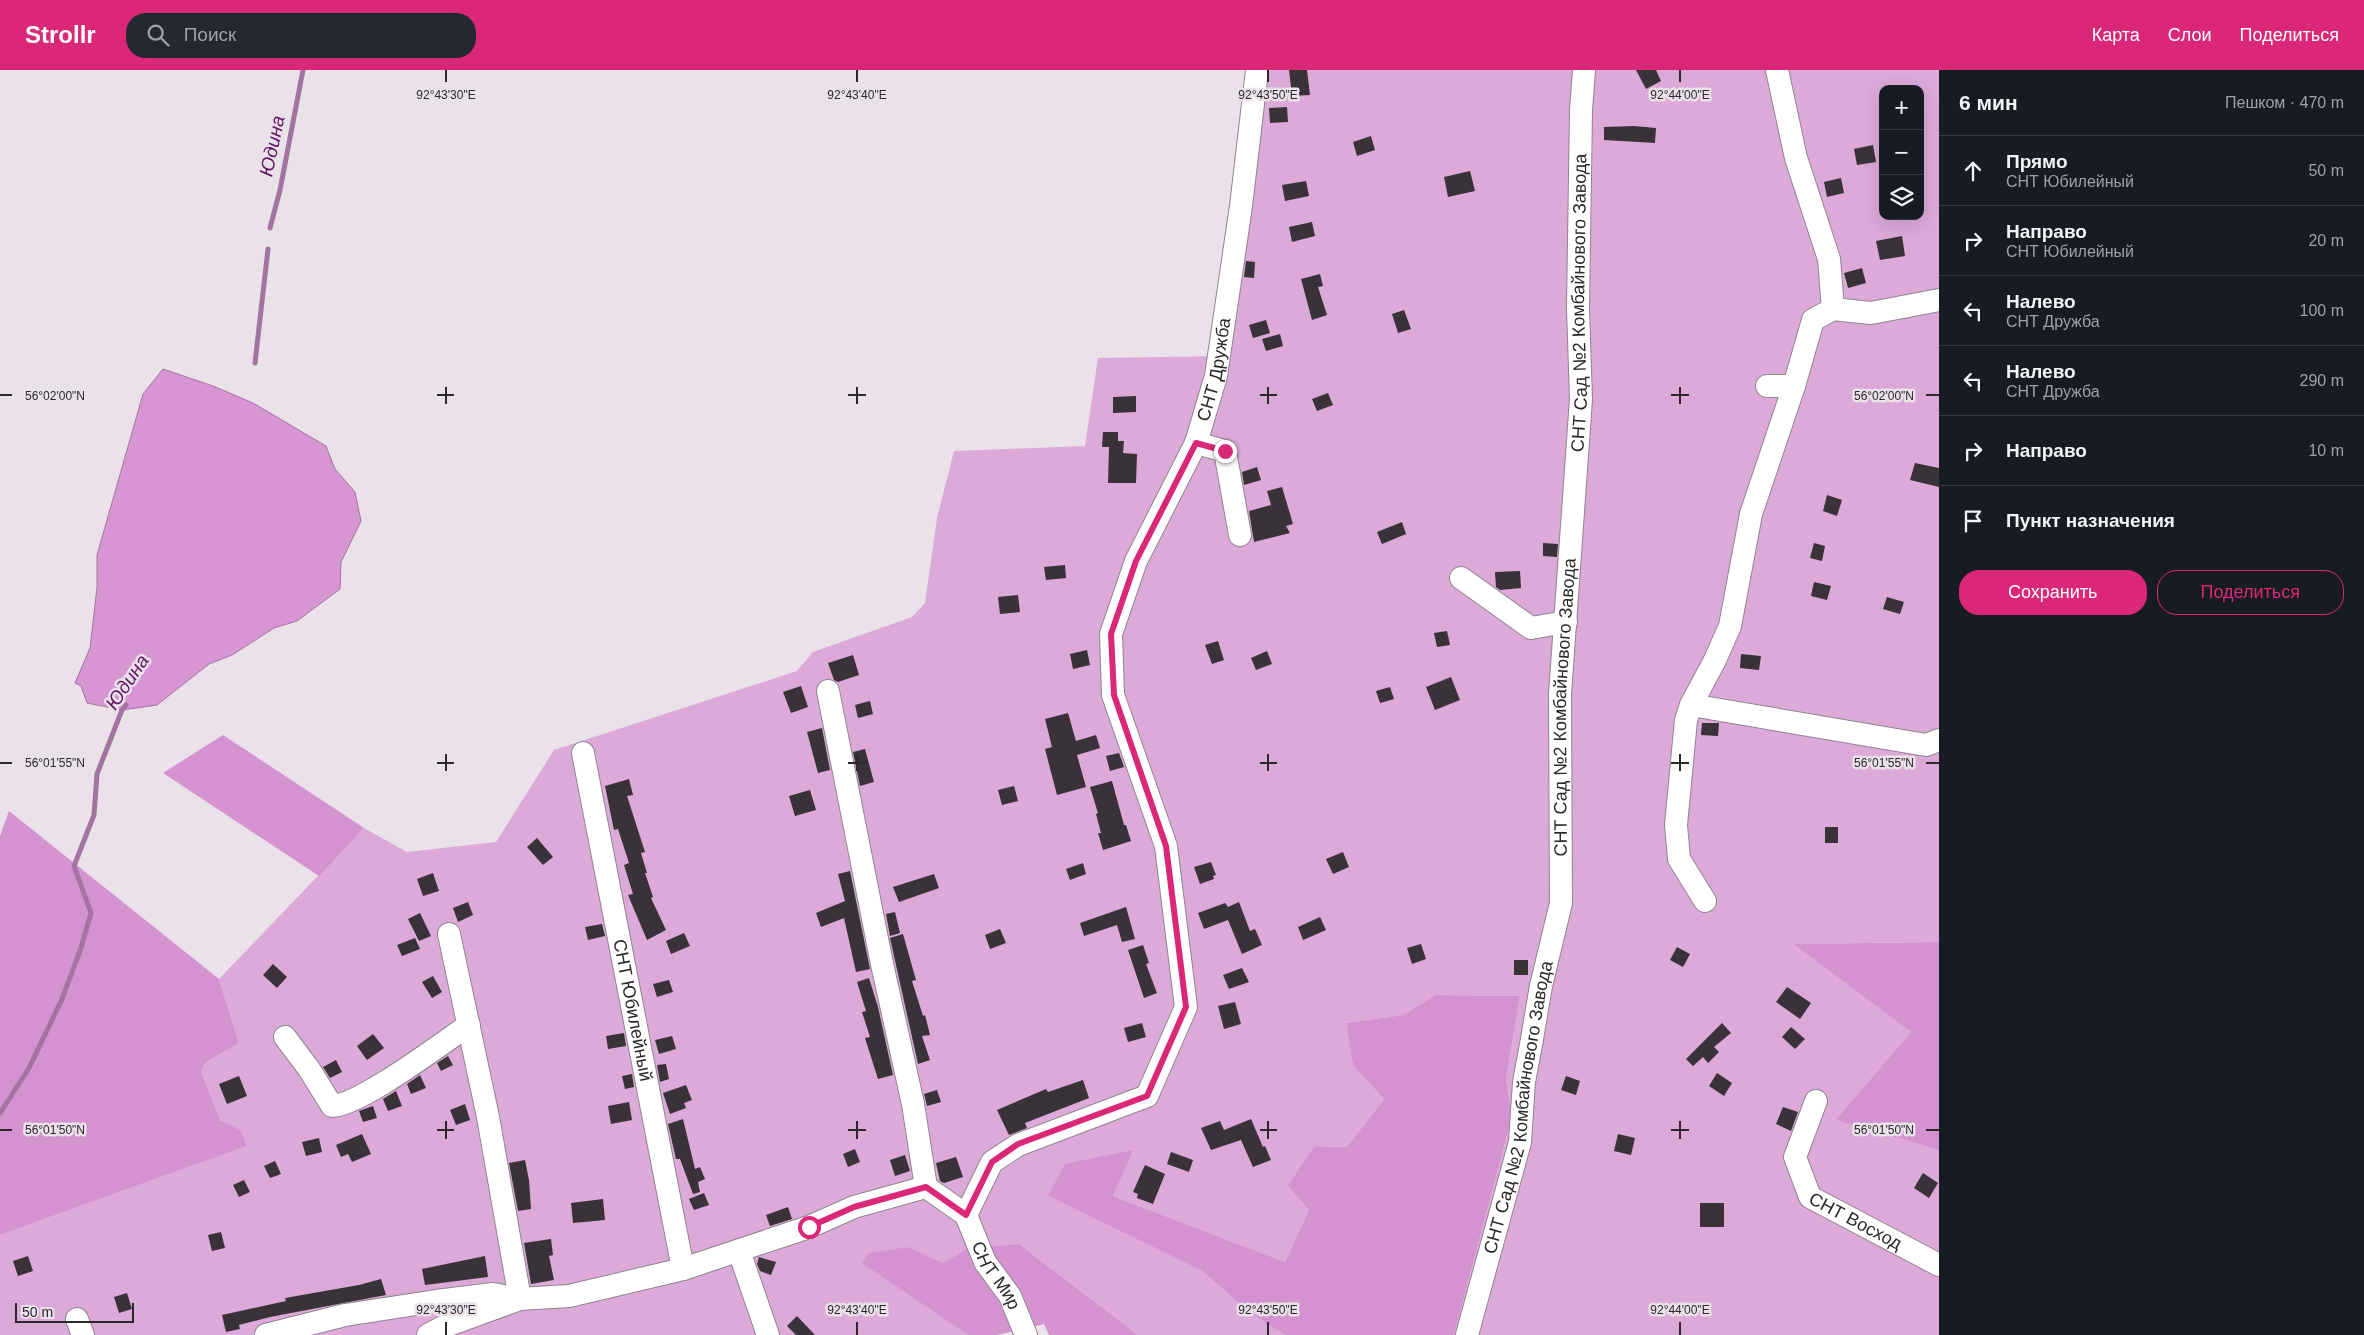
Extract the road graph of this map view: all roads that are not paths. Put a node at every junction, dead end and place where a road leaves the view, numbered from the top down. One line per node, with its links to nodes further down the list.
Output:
1 (1257, 70): 8 (street, СНТ Дружба)
2 (1584, 70): 11 (street, СНТ Сад №2 Комбайнового Завода)
3 (1777, 70): 5 (street)
4 (1939, 300): 5 (street)
5 (1833, 309): 7 (street)
6 (1767, 386): 7 (street)
7 (1794, 386): 13 (street)
8 (1196, 443): 9 (street); 22 (street, СНТ Дружба)
9 (1240, 535)
10 (1461, 578): 11 (street)
11 (1566, 622): 31 (street, СНТ Сад №2 Комбайнового Завода)
12 (828, 691): 21 (street)
13 (1691, 705): 14 (street); 16 (street)
14 (1939, 740)
15 (583, 753): 25 (street, СНТ Юбилейный)
16 (1705, 901)
17 (449, 934): 18 (street)
18 (469, 1025): 19 (street); 26 (street)
19 (285, 1037)
20 (1816, 1101): 24 (street, СНТ Восход)
21 (926, 1187): 22 (street); 23 (street)
22 (966, 1215): 30 (street, СНТ Мир)
23 (739, 1251): 25 (street); 29 (street)
24 (1939, 1265)
25 (683, 1269): 26 (street)
26 (520, 1299): 27 (street); 28 (street)
27 (266, 1335)
28 (428, 1335)
29 (768, 1335)
30 (1026, 1335)
31 (1467, 1335)

